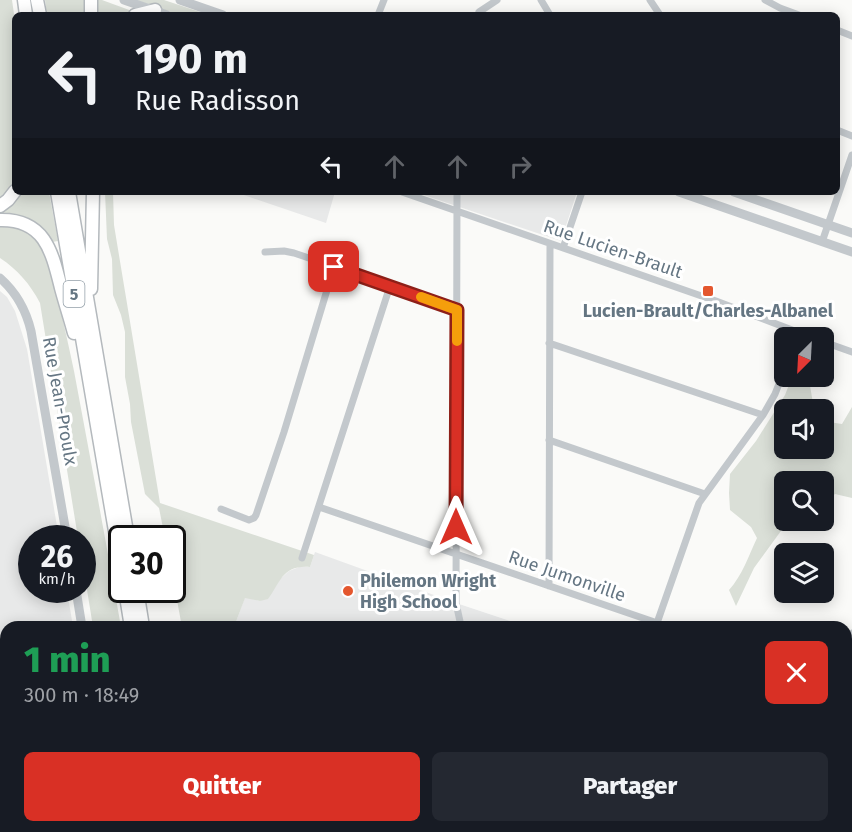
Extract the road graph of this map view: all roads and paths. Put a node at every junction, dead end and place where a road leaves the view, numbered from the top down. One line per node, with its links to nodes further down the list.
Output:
1 (124, 0): 5 (street)
2 (180, 0): 6 (street)
3 (497, 0): 7 (street)
4 (768, 1): 8 (street)
5 (158, 12)
6 (214, 12)
7 (479, 12)
8 (792, 12)
9 (852, 156): 10 (street)
10 (840, 190)
11 (12, 195): 21 (highway)
12 (58, 195): 41 (highway, 5)
13 (70, 195): 35 (highway, 5)
14 (93, 195): 35 (highway)
15 (410, 195): 22 (street, Rue Lucien-Brault)
16 (457, 195): 22 (street)
17 (581, 195): 28 (street)
18 (688, 195): 26 (street)
19 (743, 195): 24 (street)
20 (838, 195): 24 (street)
21 (0, 206)
22 (457, 212): 27 (street, Rue Lucien-Brault); 34 (street)
23 (0, 220): 41 (highway)
24 (828, 225): 25 (street); 26 (street)
25 (852, 233)
26 (822, 242): 30 (street)
27 (549, 244): 28 (street, Rue Lucien-Brault); 37 (street)
28 (562, 248): 36 (street, Rue Lucien-Brault)
29 (265, 252): 31 (street)
30 (852, 252)
31 (334, 267): 33 (street); 46 (street)
32 (0, 278): 47 (street, Rue Jean-Proulx)
33 (390, 286): 34 (street); 45 (street)
34 (457, 310): 50 (street)
35 (91, 323): 49 (highway, 5)
36 (779, 327)
37 (549, 344): 42 (street); 43 (street)
38 (834, 346): 39 (street)
39 (852, 352)
40 (778, 387): 42 (street)
41 (91, 395): 48 (highway, 5)
42 (763, 415): 44 (street)
43 (549, 440): 44 (street); 52 (street)
44 (705, 494): 61 (street)
45 (319, 507): 50 (street, Rue Jumonville); 51 (street)
46 (221, 509)
47 (65, 525)
48 (114, 525)
49 (126, 525)
50 (456, 554): 52 (street, Rue Jumonville); 59 (street)
51 (302, 558)
52 (549, 586): 60 (street, Rue Jumonville)
53 (78, 603): 56 (street)
54 (127, 603): 57 (highway)
55 (139, 603): 58 (highway)
56 (81, 621)
57 (130, 621)
58 (142, 621)
59 (460, 621)
60 (644, 621)
61 (653, 621)

